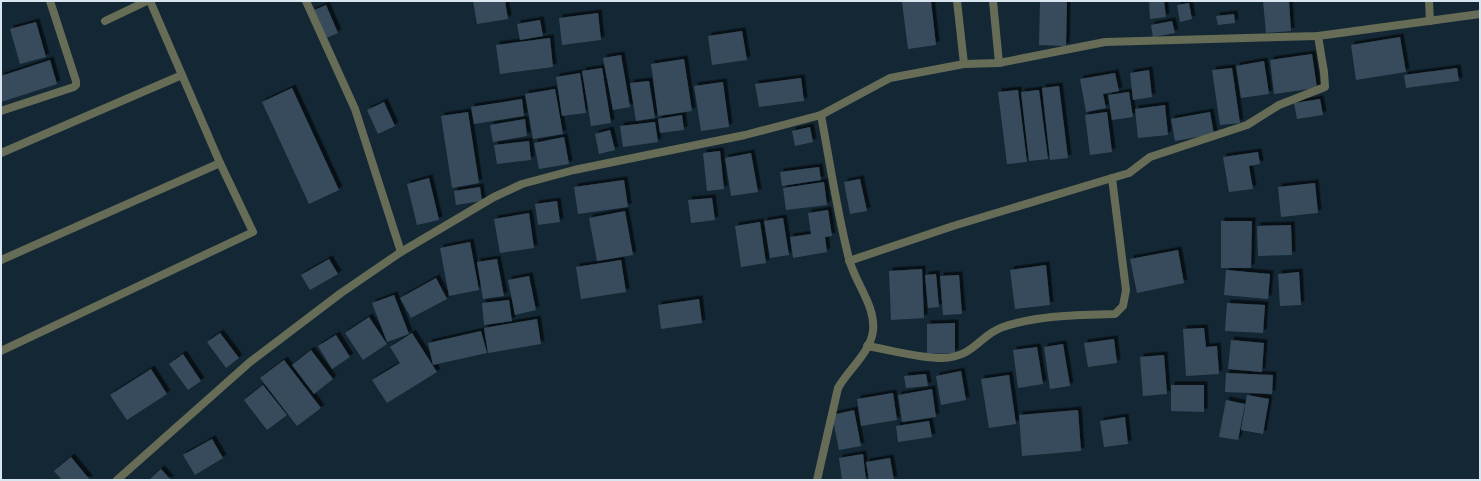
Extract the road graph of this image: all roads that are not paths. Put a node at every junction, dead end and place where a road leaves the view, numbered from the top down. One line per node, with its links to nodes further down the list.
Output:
1 (50, 1): 15 (street)
2 (146, 1): 9 (street)
3 (150, 1): 14 (street)
4 (306, 1): 20 (street)
5 (957, 1): 13 (street)
6 (992, 1): 12 (street)
7 (1429, 1): 10 (street)
8 (1480, 14): 10 (street)
9 (105, 21)
10 (1430, 21): 11 (street)
11 (1318, 36): 12 (street); 19 (street)
12 (999, 63): 13 (street)
13 (964, 64): 16 (street)
14 (182, 75): 17 (street); 18 (street)
15 (1, 111)
16 (821, 115): 20 (street); 22 (street)
17 (1, 153)
18 (220, 163): 21 (street); 24 (street)
19 (1112, 178): 22 (street); 23 (street)
20 (401, 252): 25 (street)
21 (1, 260)
22 (849, 260): 23 (street)
23 (867, 346): 26 (street)
24 (1, 350)
25 (117, 480)
26 (818, 480)

